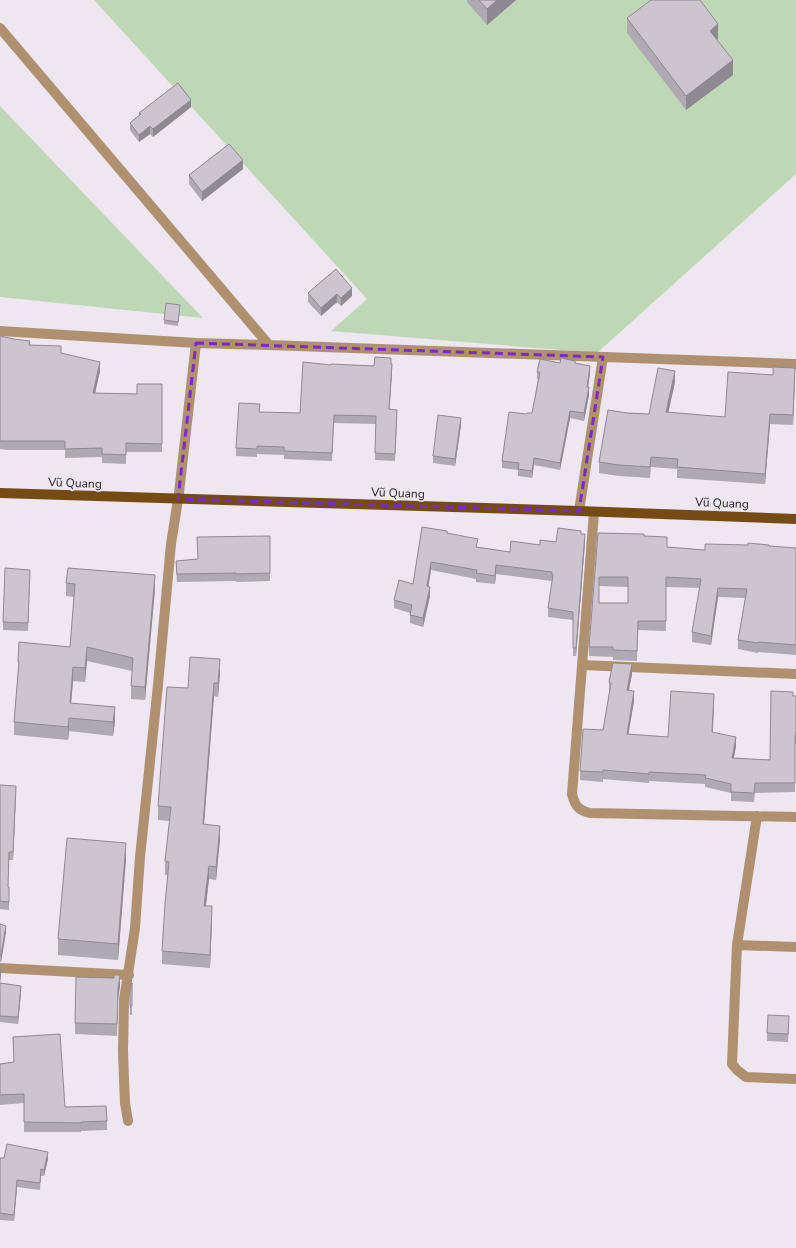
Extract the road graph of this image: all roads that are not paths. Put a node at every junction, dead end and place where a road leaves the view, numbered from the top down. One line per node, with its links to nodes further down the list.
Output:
1 (0, 28): 4 (street)
2 (0, 331): 3 (street)
3 (196, 343): 4 (street); 8 (street)
4 (269, 345): 5 (street)
5 (603, 357): 6 (street); 9 (street)
6 (796, 364)
7 (0, 494): 8 (main road, Vũ Quang)
8 (178, 499): 9 (main road, Vũ Quang); 19 (street)
9 (579, 511): 10 (main road, Vũ Quang)
10 (594, 512): 11 (main road, Vũ Quang); 12 (street)
11 (796, 519)
12 (582, 665): 13 (street); 14 (street)
13 (796, 674)
14 (757, 816): 15 (street); 16 (street)
15 (796, 817)
16 (737, 945): 17 (street); 20 (street)
17 (796, 947)
18 (0, 968): 19 (street)
19 (129, 975): 21 (street)
20 (796, 1079)
21 (128, 1121)

